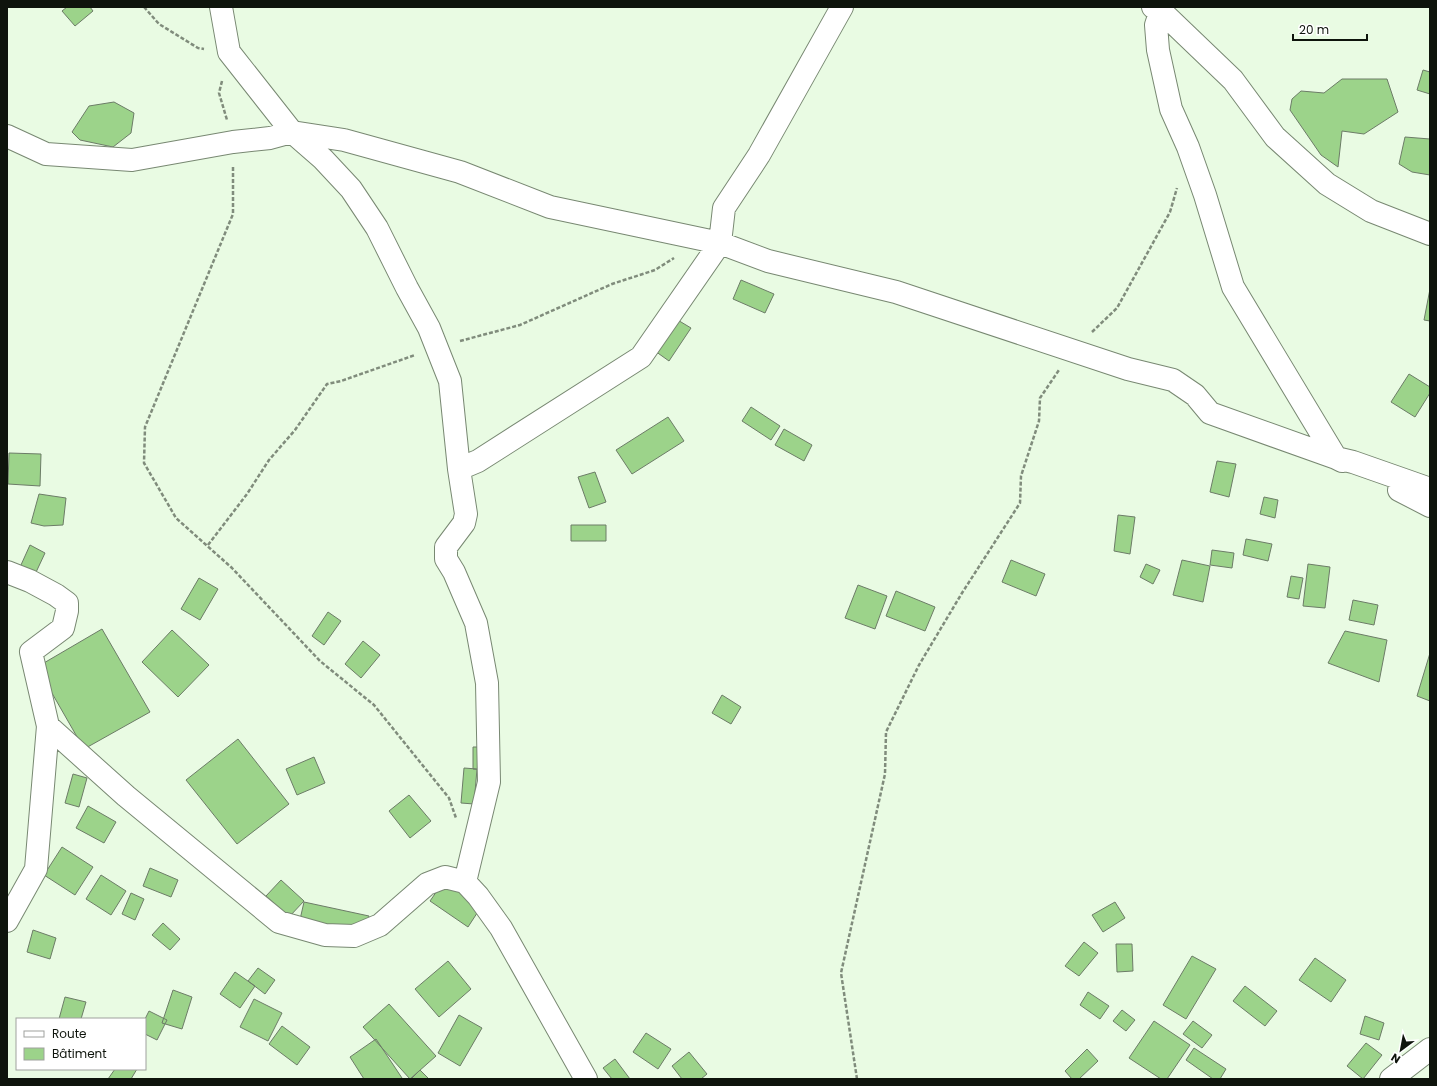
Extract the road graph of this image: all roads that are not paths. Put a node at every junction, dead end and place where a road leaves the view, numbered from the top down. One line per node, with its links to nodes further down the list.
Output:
1 (221, 7): 4 (street)
2 (842, 7): 7 (street)
3 (1159, 8): 6 (street); 8 (street)
4 (292, 132): 5 (street); 7 (street); 9 (street)
5 (7, 136)
6 (1430, 234)
7 (720, 242): 8 (street); 9 (street)
8 (1336, 458): 10 (street); 11 (street)
9 (459, 468): 14 (street)
10 (1430, 489)
11 (1430, 506)
12 (7, 572): 13 (street)
13 (48, 726): 14 (street); 15 (street)
14 (466, 882): 17 (street)
15 (7, 921)
16 (1430, 1049): 18 (street)
17 (586, 1079)
18 (1391, 1079)

